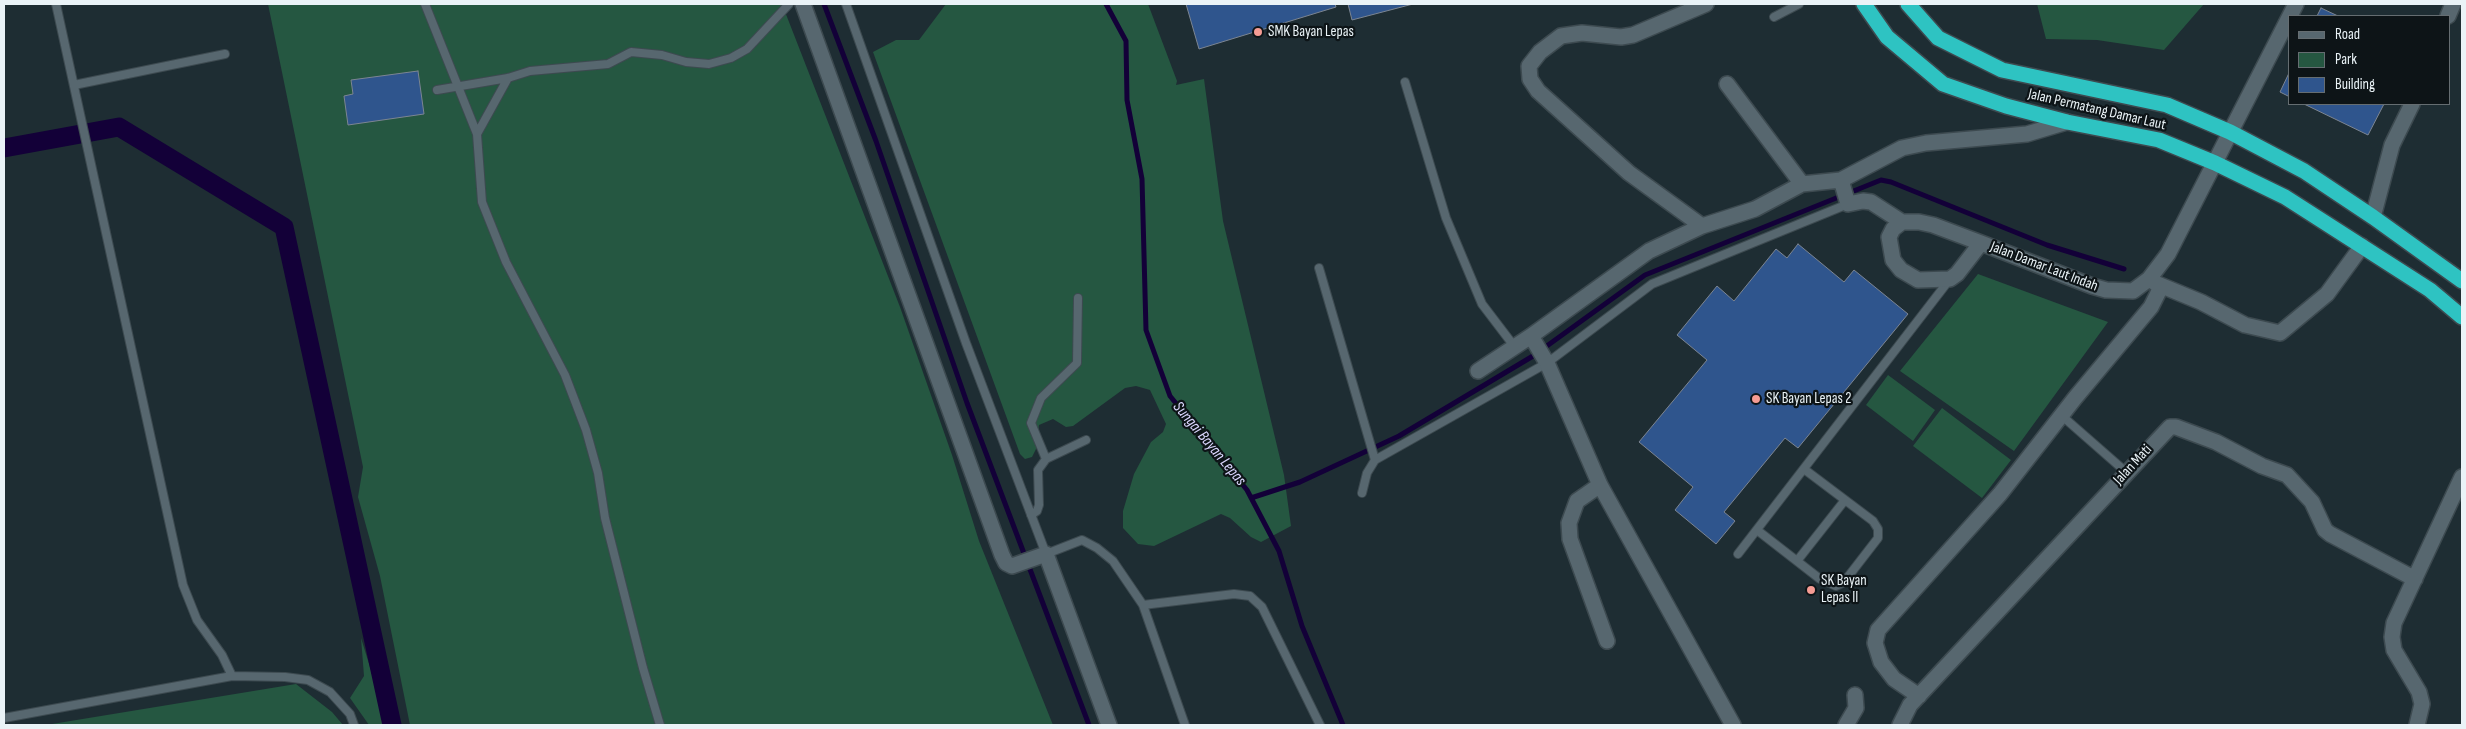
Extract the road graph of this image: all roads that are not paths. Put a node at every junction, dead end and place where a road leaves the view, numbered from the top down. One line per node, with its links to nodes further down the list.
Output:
1 (56, 4): 16 (lane)
2 (425, 4): 17 (lane)
3 (789, 4): 13 (lane)
4 (803, 4): 54 (street)
5 (846, 4): 51 (lane)
6 (1706, 4): 28 (street)
7 (1799, 4): 10 (lane)
8 (1864, 4): 20 (highway, Jalan Permatang Damar Laut)
9 (1908, 4): 21 (highway, Jalan Permatang Damar Laut)
10 (1774, 17)
11 (2288, 20): 21 (street, Jalan Damar Laut Indah)
12 (226, 54): 16 (lane)
13 (508, 78): 17 (lane); 22 (lane)
14 (1405, 82): 38 (lane)
15 (1727, 84): 24 (street)
16 (74, 85): 59 (lane)
17 (459, 87): 18 (lane); 22 (lane)
18 (437, 90)
19 (2412, 105): 26 (street)
20 (2067, 122): 23 (highway, Jalan Permatang Damar Laut); 25 (street)
21 (2230, 132): 23 (street, Jalan Damar Laut Indah); 26 (highway, Jalan Permatang Damar Laut)
22 (477, 134): 64 (lane)
23 (2215, 163): 30 (highway, Jalan Permatang Damar Laut); 34 (street, Jalan Damar Laut Indah)
24 (1802, 184): 25 (street); 28 (street)
25 (1845, 192): 27 (street); 39 (lane)
26 (2373, 217): 33 (highway, Jalan Permatang Damar Laut)
27 (1902, 222): 29 (street, Jalan Damar Laut Indah); 32 (street)
28 (1702, 226): 37 (street)
29 (1981, 242): 32 (street, Jalan Damar Laut Indah); 34 (street, Jalan Damar Laut Indah)
30 (2362, 246): 34 (street); 36 (highway, Jalan Permatang Damar Laut)
31 (1319, 268): 44 (lane)
32 (1950, 279): 45 (lane)
33 (2462, 280)
34 (2155, 283): 41 (street)
35 (1078, 298): 43 (lane)
36 (2462, 317)
37 (1533, 339): 38 (street); 39 (street)
38 (1514, 346): 40 (street)
39 (1545, 360): 44 (lane); 48 (street)
40 (1478, 371)
41 (2061, 415): 46 (lane); 61 (street)
42 (1086, 440): 43 (lane)
43 (1046, 459): 51 (lane)
44 (1375, 460): 49 (lane)
45 (1804, 469): 50 (lane); 52 (lane)
46 (2126, 472): 56 (street, Jalan Mati); 61 (street, Jalan Mati)
47 (2462, 477): 56 (street)
48 (1600, 485): 58 (street); 68 (street)
49 (1362, 493)
50 (1845, 500): 55 (lane); 55 (lane)
51 (1031, 515): 54 (lane)
52 (1757, 530): 53 (lane); 55 (lane)
53 (1738, 554)
54 (1043, 556): 57 (lane); 65 (street)
55 (1797, 561)
56 (2415, 579): 71 (street)
57 (1143, 605): 66 (lane); 67 (lane)
58 (1606, 641)
59 (232, 676): 62 (lane); 63 (lane)
60 (1855, 695): 69 (street)
61 (1918, 696): 70 (street, Jalan Mati)
62 (4, 718)
63 (354, 725)
64 (660, 725)
65 (1109, 725)
66 (1185, 725)
67 (1320, 725)
68 (1733, 725)
69 (1846, 725)
70 (1900, 725)
71 (2417, 725)

